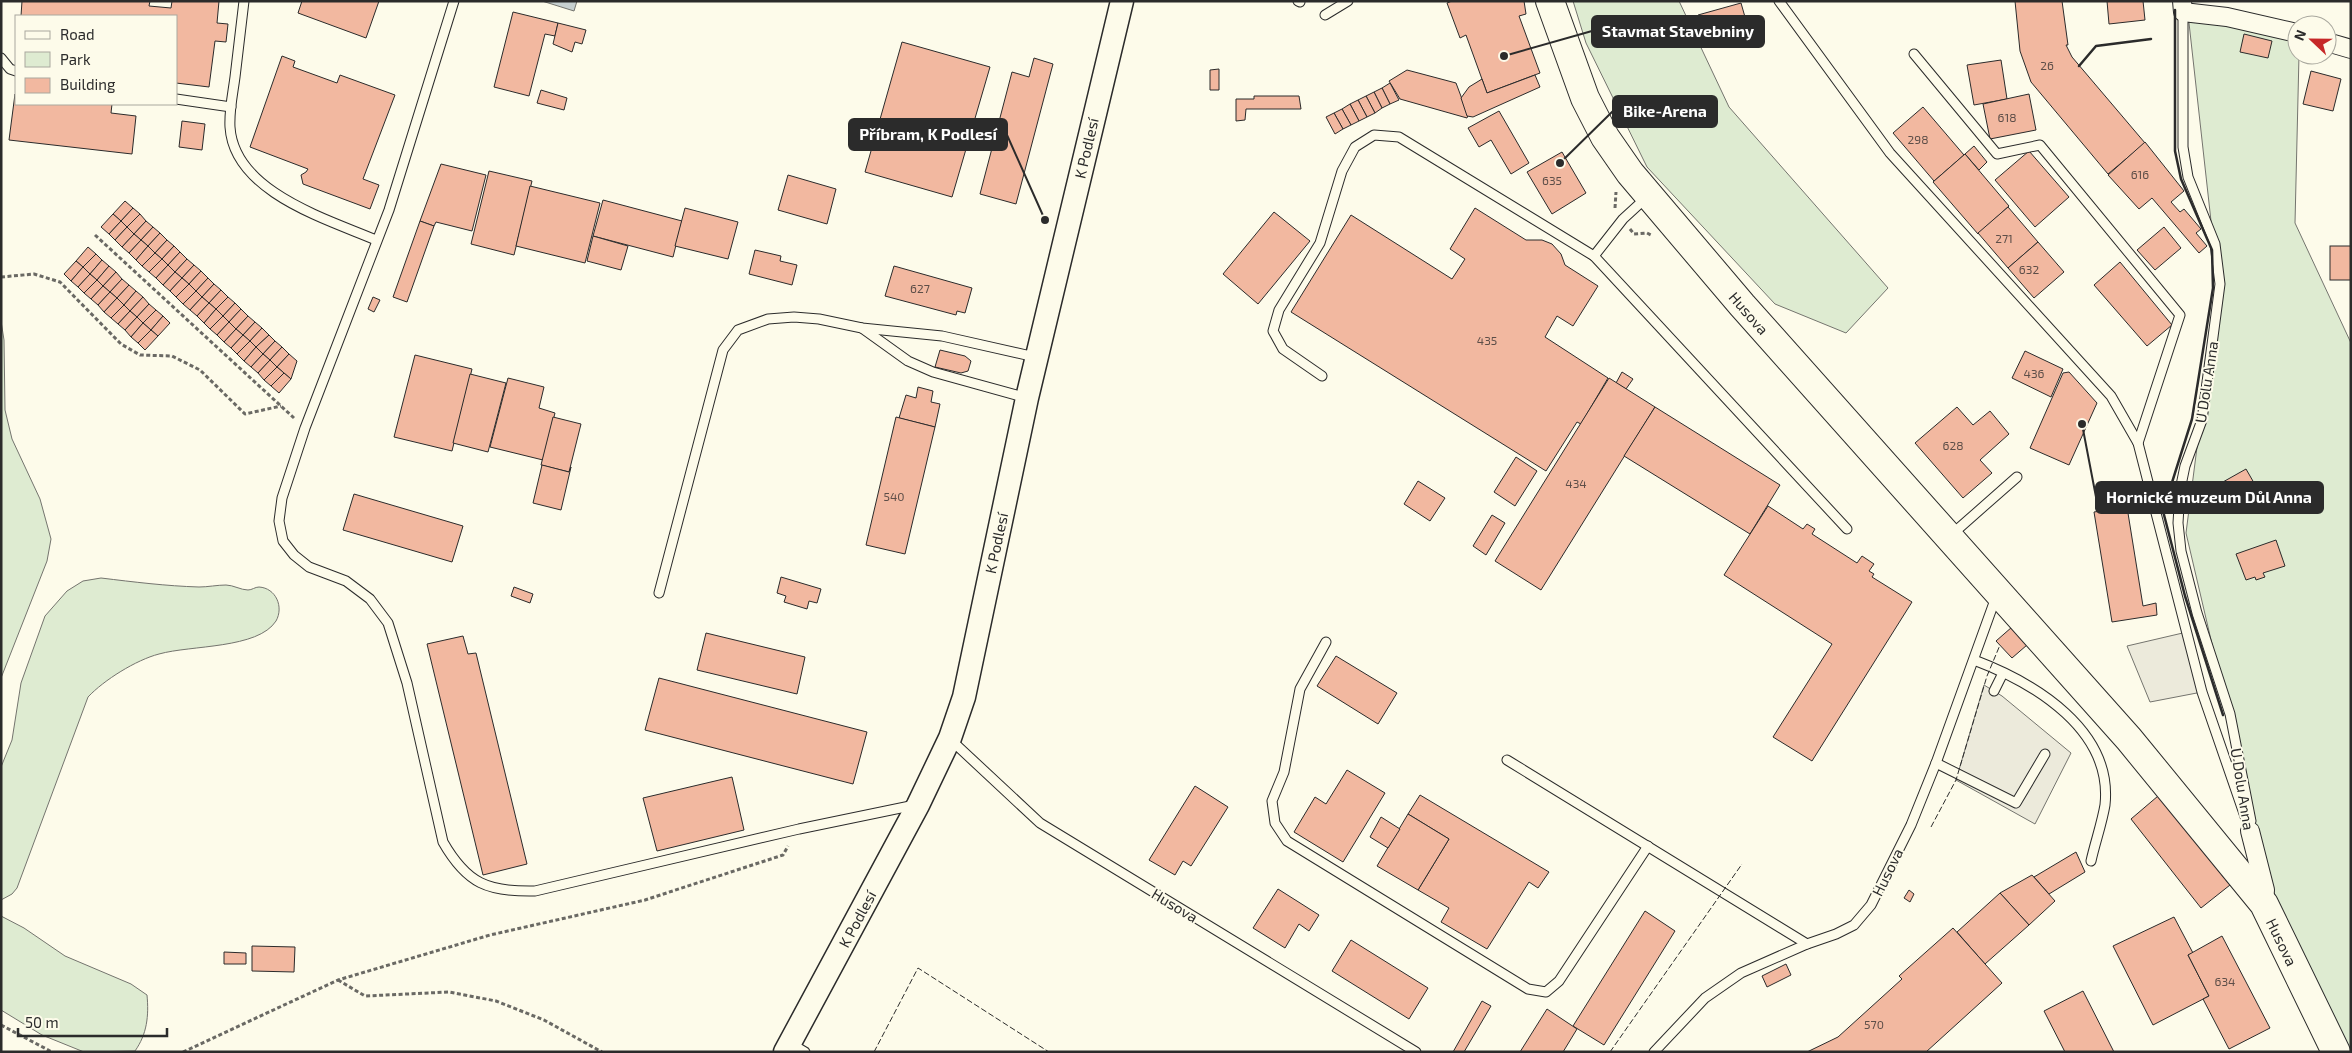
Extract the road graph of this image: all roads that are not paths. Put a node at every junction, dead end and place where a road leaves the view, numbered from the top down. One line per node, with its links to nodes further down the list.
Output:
1 (244, 1): 16 (lane)
2 (454, 1): 18 (lane)
3 (1122, 1): 21 (street, K Podlesí)
4 (1348, 1): 8 (lane)
5 (1550, 1): 17 (main road, Husova)
6 (1779, 1): 24 (lane)
7 (2182, 7): 9 (street); 39 (lane, U Dolu Anna)
8 (1325, 14)
9 (2287, 31)
10 (2337, 45): 11 (street)
11 (2351, 49)
12 (1914, 54): 24 (lane)
13 (1, 58): 14 (lane)
14 (15, 70)
15 (178, 99): 16 (lane)
16 (231, 107): 18 (lane)
17 (1649, 196): 19 (lane); 27 (main road, Husova)
18 (376, 240): 38 (lane)
19 (1594, 256): 22 (lane); 26 (lane)
20 (862, 328): 21 (lane); 23 (lane); 29 (lane)
21 (1036, 357): 23 (street, K Podlesí)
22 (1322, 376)
23 (1027, 398): 34 (street, K Podlesí)
24 (2138, 443): 39 (lane)
25 (2017, 477): 27 (lane)
26 (1848, 529)
27 (1950, 536): 28 (main road, Husova)
28 (1999, 591): 31 (lane, Husova); 42 (main road, Husova)
29 (659, 593)
30 (1326, 642): 40 (lane)
31 (1974, 660): 32 (lane); 37 (lane, Husova)
32 (2003, 674): 33 (lane); 41 (lane)
33 (1994, 691)
34 (950, 738): 38 (street, K Podlesí); 45 (lane, Husova)
35 (2045, 754): 37 (lane)
36 (1507, 760): 40 (lane)
37 (1936, 763): 43 (lane, Husova)
38 (918, 805): 44 (street, K Podlesí)
39 (2250, 831): 42 (street, U Dolu Anna)
40 (1648, 846): 43 (lane)
41 (2091, 861)
42 (2264, 904): 47 (main road, Husova)
43 (1807, 944): 46 (lane, Husova)
44 (793, 1049)
45 (1416, 1052)
46 (1654, 1052)
47 (2336, 1052)

